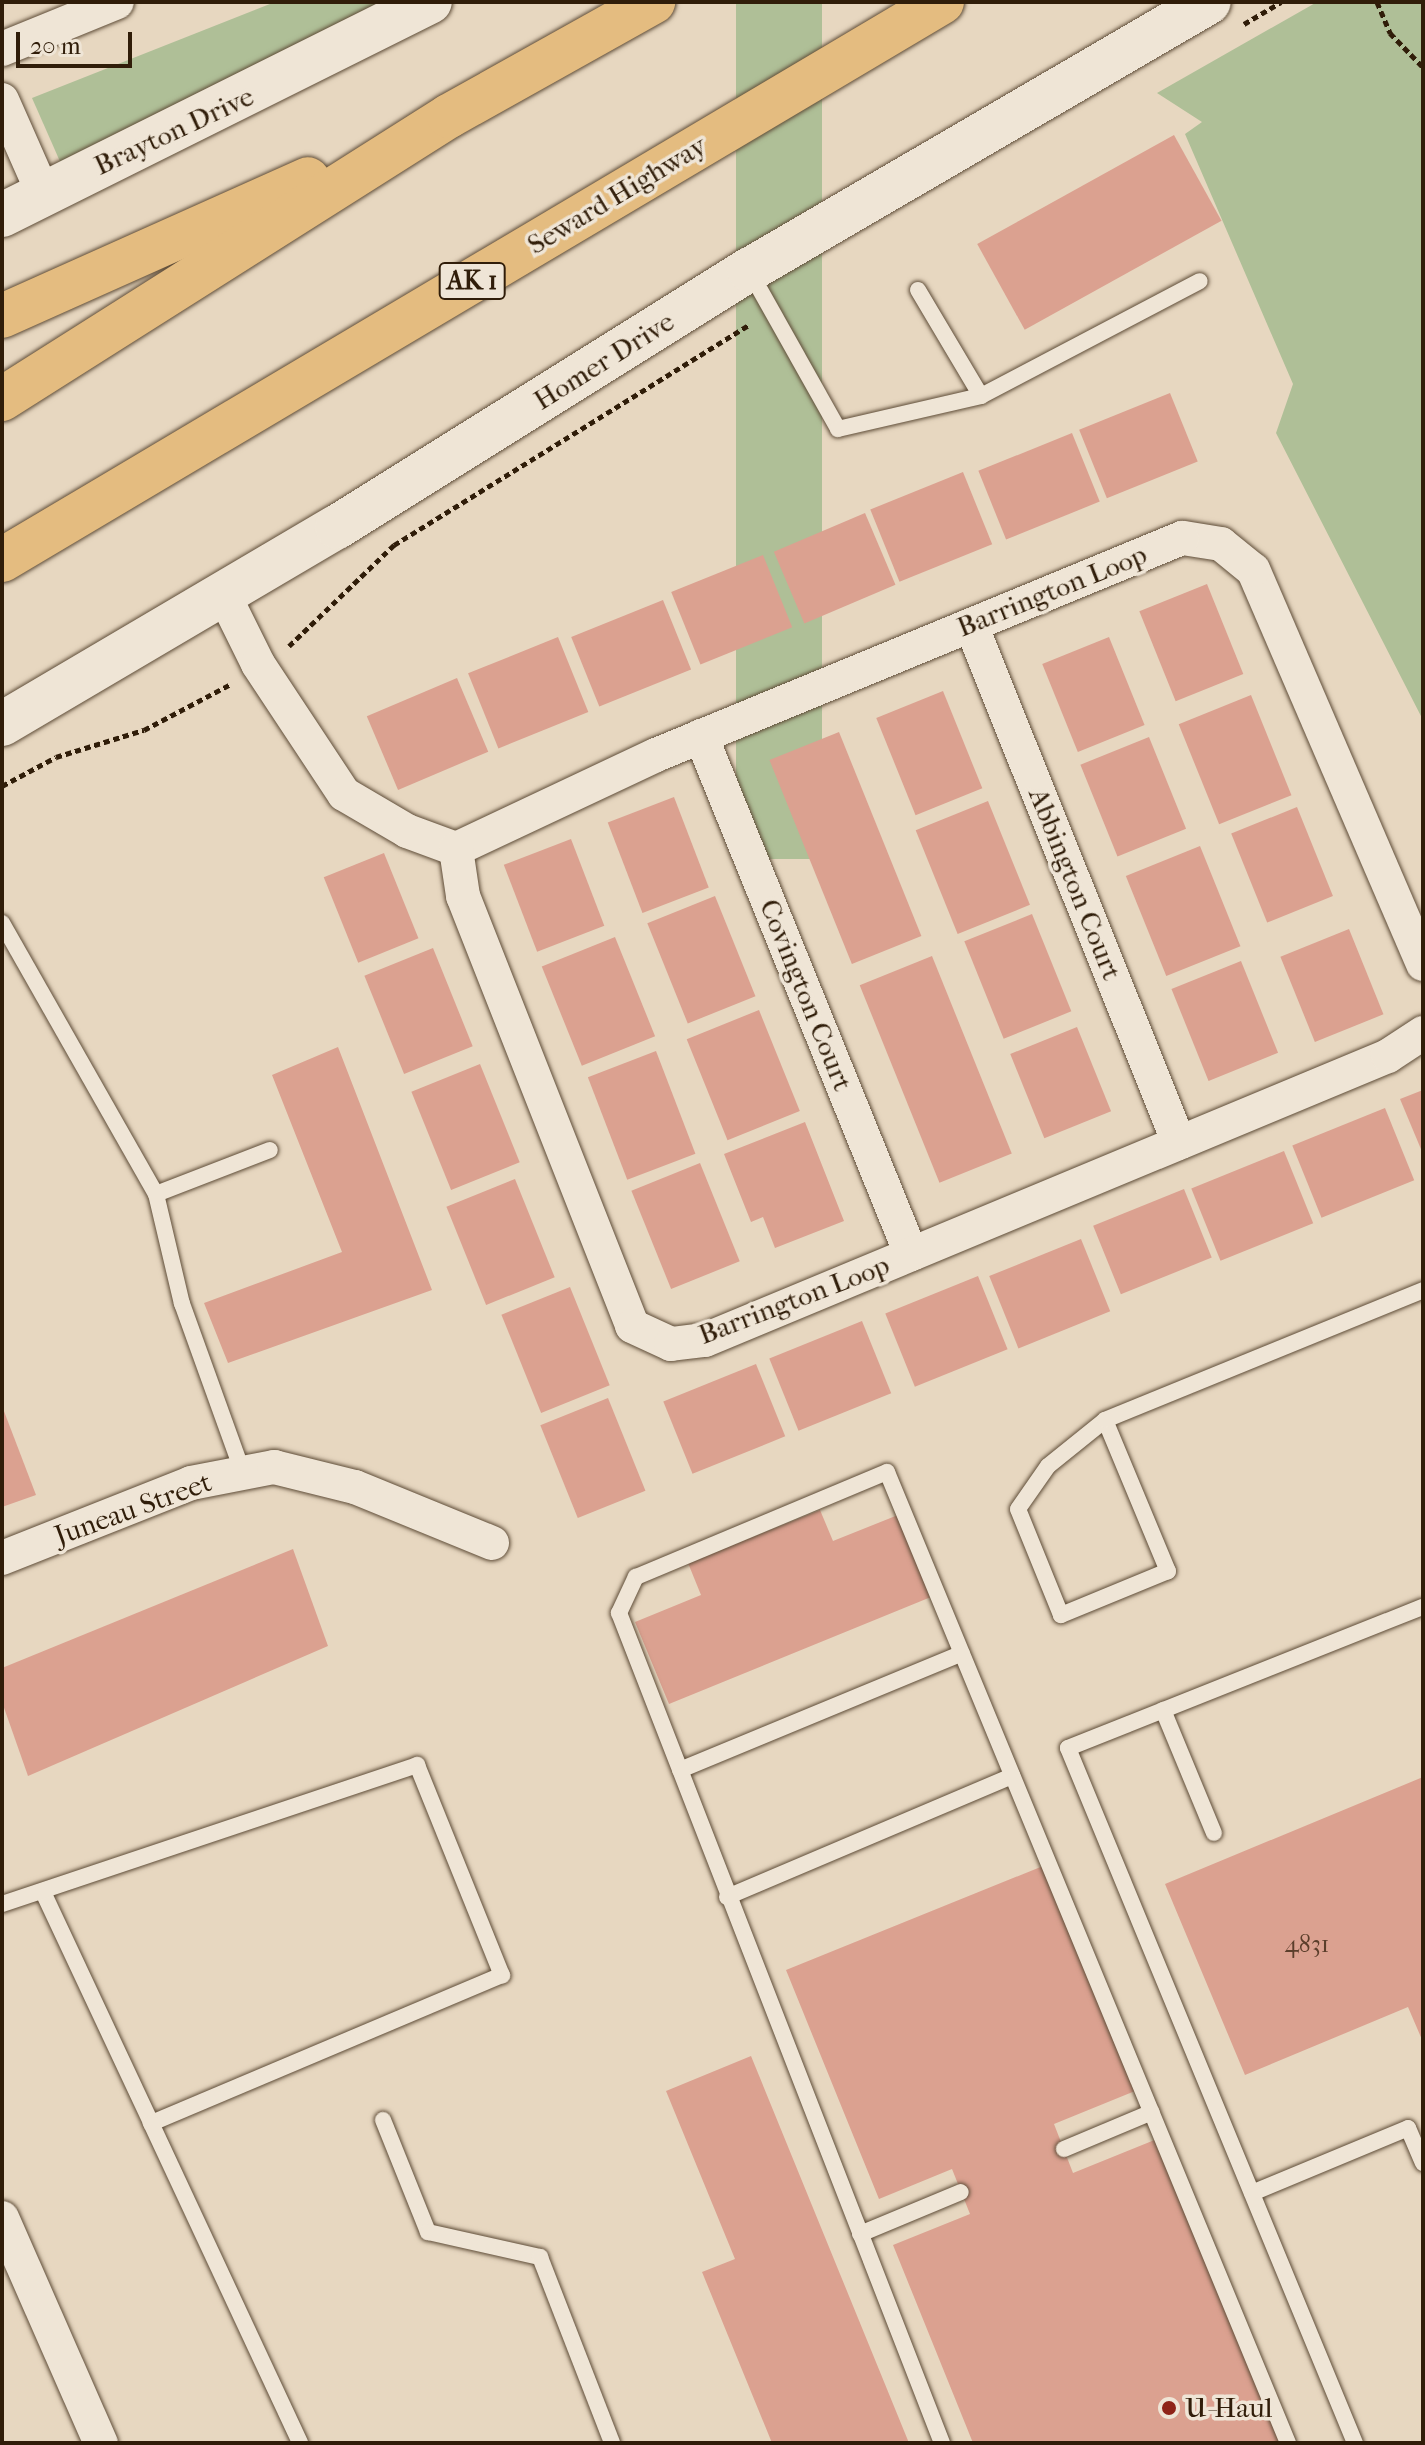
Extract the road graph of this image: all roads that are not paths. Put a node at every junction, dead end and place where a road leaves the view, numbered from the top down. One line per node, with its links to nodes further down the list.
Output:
1 (117, 2): 6 (street)
2 (430, 2): 9 (main road, Brayton Drive)
3 (653, 2): 8 (highway)
4 (942, 2): 17 (highway, Seward Highway / AK 1)
5 (1221, 17): 11 (main road, Homer Drive)
6 (2, 49)
7 (2, 100): 9 (street)
8 (449, 116): 14 (highway); 16 (highway)
9 (43, 193): 10 (main road, Brayton Drive)
10 (2, 215)
11 (749, 270): 15 (lane); 20 (main road, Homer Drive)
12 (1200, 281): 15 (lane)
13 (918, 290): 15 (lane)
14 (2, 316)
15 (981, 396)
16 (2, 399)
17 (103, 500): 18 (highway, Seward Highway / AK 1); 19 (highway)
18 (2, 560)
19 (2, 578)
20 (222, 591): 22 (main road, Homer Drive); 24 (street)
21 (971, 625): 23 (street, Barrington Loop); 26 (street, Barrington Loop); 28 (street, Abbington Court)
22 (2, 724)
23 (701, 736): 24 (street, Barrington Loop); 31 (street, Covington Court)
24 (456, 849): 31 (street, Barrington Loop)
25 (2, 923): 30 (lane)
26 (1423, 964)
27 (1423, 1033): 28 (street, Barrington Loop)
28 (1179, 1143): 31 (street, Barrington Loop)
29 (270, 1150): 30 (lane)
30 (156, 1194): 34 (lane)
31 (911, 1254)
32 (1423, 1290): 33 (lane)
33 (1105, 1420): 33 (lane)
34 (243, 1473): 35 (street, Juneau Street); 36 (street, Juneau Street)
35 (492, 1543)
36 (2, 1558)
37 (1423, 1607): 39 (lane)
38 (962, 1653): 40 (lane); 40 (lane); 41 (lane)
39 (1163, 1710): 42 (lane); 52 (lane)
40 (680, 1770): 44 (lane)
41 (1012, 1776): 44 (lane); 46 (lane)
42 (1214, 1833)
43 (43, 1892): 45 (lane); 48 (lane); 48 (lane)
44 (727, 1897): 54 (lane)
45 (2, 1904)
46 (1152, 2112): 49 (lane); 59 (lane)
47 (383, 2120): 57 (lane)
48 (151, 2123): 56 (lane)
49 (1064, 2149)
50 (1423, 2163): 52 (lane)
51 (961, 2192): 54 (lane)
52 (1252, 2193): 60 (lane)
53 (2, 2218): 55 (street)
54 (860, 2234): 58 (lane)
55 (101, 2443)
56 (300, 2443)
57 (612, 2443)
58 (942, 2443)
59 (1288, 2443)
60 (1355, 2443)

